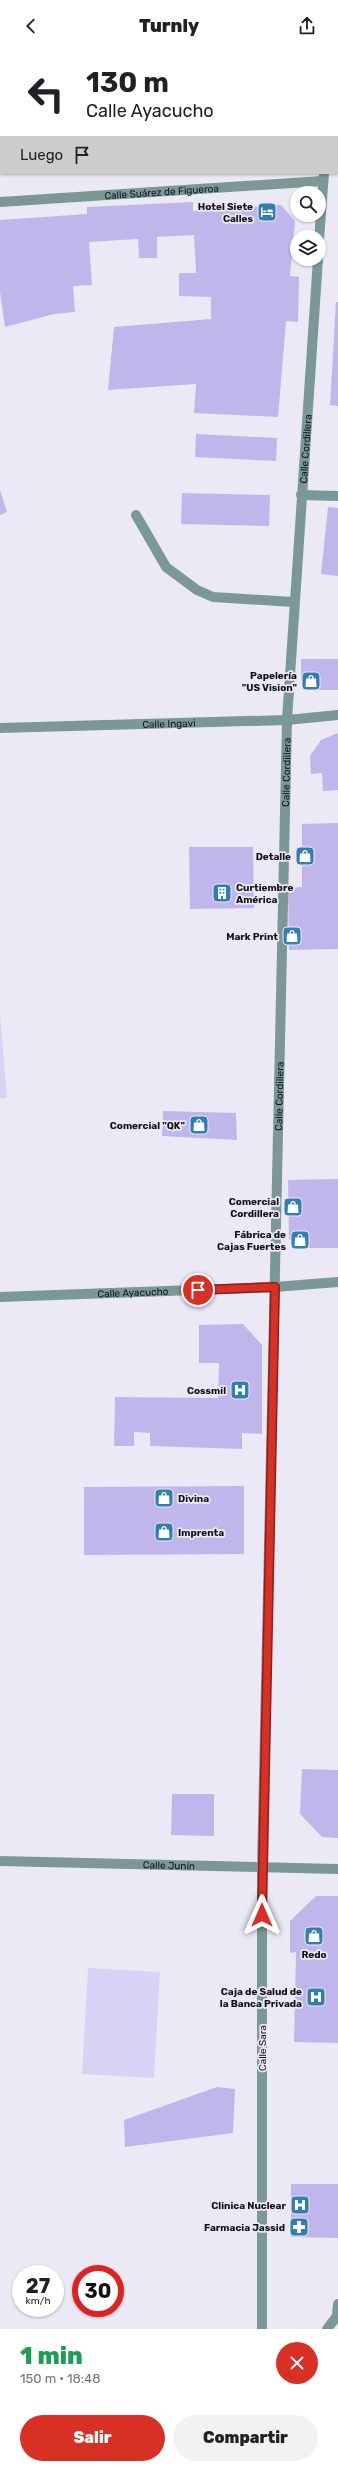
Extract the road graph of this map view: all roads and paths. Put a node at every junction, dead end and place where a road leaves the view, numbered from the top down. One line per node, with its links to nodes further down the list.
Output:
1 (324, 177): 2 (street, Calle Suárez de Figueroa); 3 (street)
2 (0, 202)
3 (320, 230)
4 (317, 266): 5 (street, Calle Cordillera)
5 (301, 495): 6 (street); 8 (street, Calle Cordillera)
6 (338, 496)
7 (136, 515): 8 (street)
8 (293, 602): 10 (street, Calle Cordillera)
9 (338, 715): 10 (street, Calle Ingavi)
10 (287, 720): 11 (street, Calle Ingavi); 13 (street, Calle Cordillera)
11 (0, 728)
12 (338, 1282): 13 (street, Calle Ayacucho)
13 (275, 1287): 14 (street, Calle Ayacucho); 16 (street, Calle Sara)
14 (0, 1297)
15 (0, 1861): 16 (street, Calle Junín)
16 (262, 1868): 17 (street, Calle Junín); 20 (street, Calle Sara)
17 (338, 1869)
18 (338, 2304): 19 (street)
19 (338, 2316): 21 (street)
20 (262, 2329)
21 (327, 2329)

